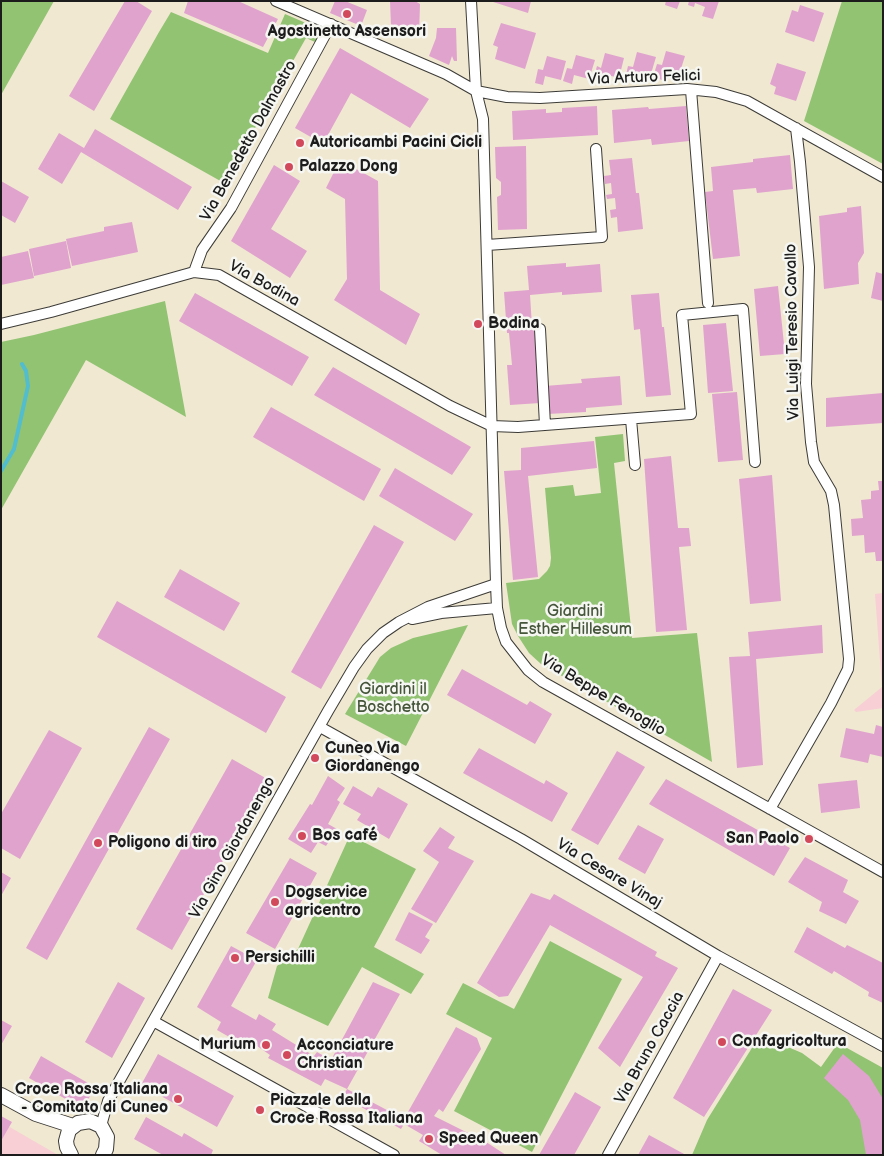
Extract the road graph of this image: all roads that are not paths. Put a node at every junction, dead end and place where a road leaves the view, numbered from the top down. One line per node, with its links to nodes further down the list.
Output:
1 (276, 1): 3 (street, Via Arturo Felici)
2 (471, 1): 4 (street, Via Beppe Fenoglio)
3 (331, 24): 4 (street, Via Arturo Felici); 10 (street, Via Benedetto Dalmastro)
4 (476, 90): 5 (street, Via Arturo Felici); 9 (street, Via Beppe Fenoglio)
5 (691, 90): 6 (street, Via Arturo Felici); 11 (street)
6 (796, 128): 8 (street, Via Arturo Felici); 23 (street, Via Luigi Teresio Cavallo)
7 (596, 149): 9 (street)
8 (883, 177)
9 (487, 245): 15 (street, Via Beppe Fenoglio)
10 (194, 272): 12 (street, Via Bodina); 15 (street, Via Bodina)
11 (708, 303)
12 (1, 324)
13 (540, 330): 16 (street)
14 (631, 419): 16 (street); 17 (street); 18 (street)
15 (492, 426): 16 (street); 19 (street, Via Beppe Fenoglio)
16 (545, 426)
17 (755, 462)
18 (635, 465)
19 (496, 584): 20 (street, Via Beppe Fenoglio); 21 (street, Via Gino Giordanengo)
20 (497, 608): 21 (street, Via Gino Giordanengo); 23 (street, Via Beppe Fenoglio)
21 (399, 622): 22 (street, Via Gino Giordanengo)
22 (320, 727): 25 (street, Via Cesare Vinaj); 26 (street, Via Gino Giordanengo)
23 (770, 809): 24 (street, Via Beppe Fenoglio)
24 (883, 872)
25 (718, 956): 27 (street, Via Cesare Vinaj); 36 (street, Via Bruno Caccia)
26 (153, 1021): 30 (street, Via Gino Giordanengo); 35 (street)
27 (883, 1046)
28 (1, 1095): 29 (main road)
29 (36, 1114): 31 (main road); 32 (main road)
30 (95, 1124): 31 (main road); 33 (main road)
31 (73, 1126): 32 (main road)
32 (68, 1148)
33 (105, 1149): 34 (main road)
34 (116, 1155)
35 (394, 1155)
36 (608, 1155)

